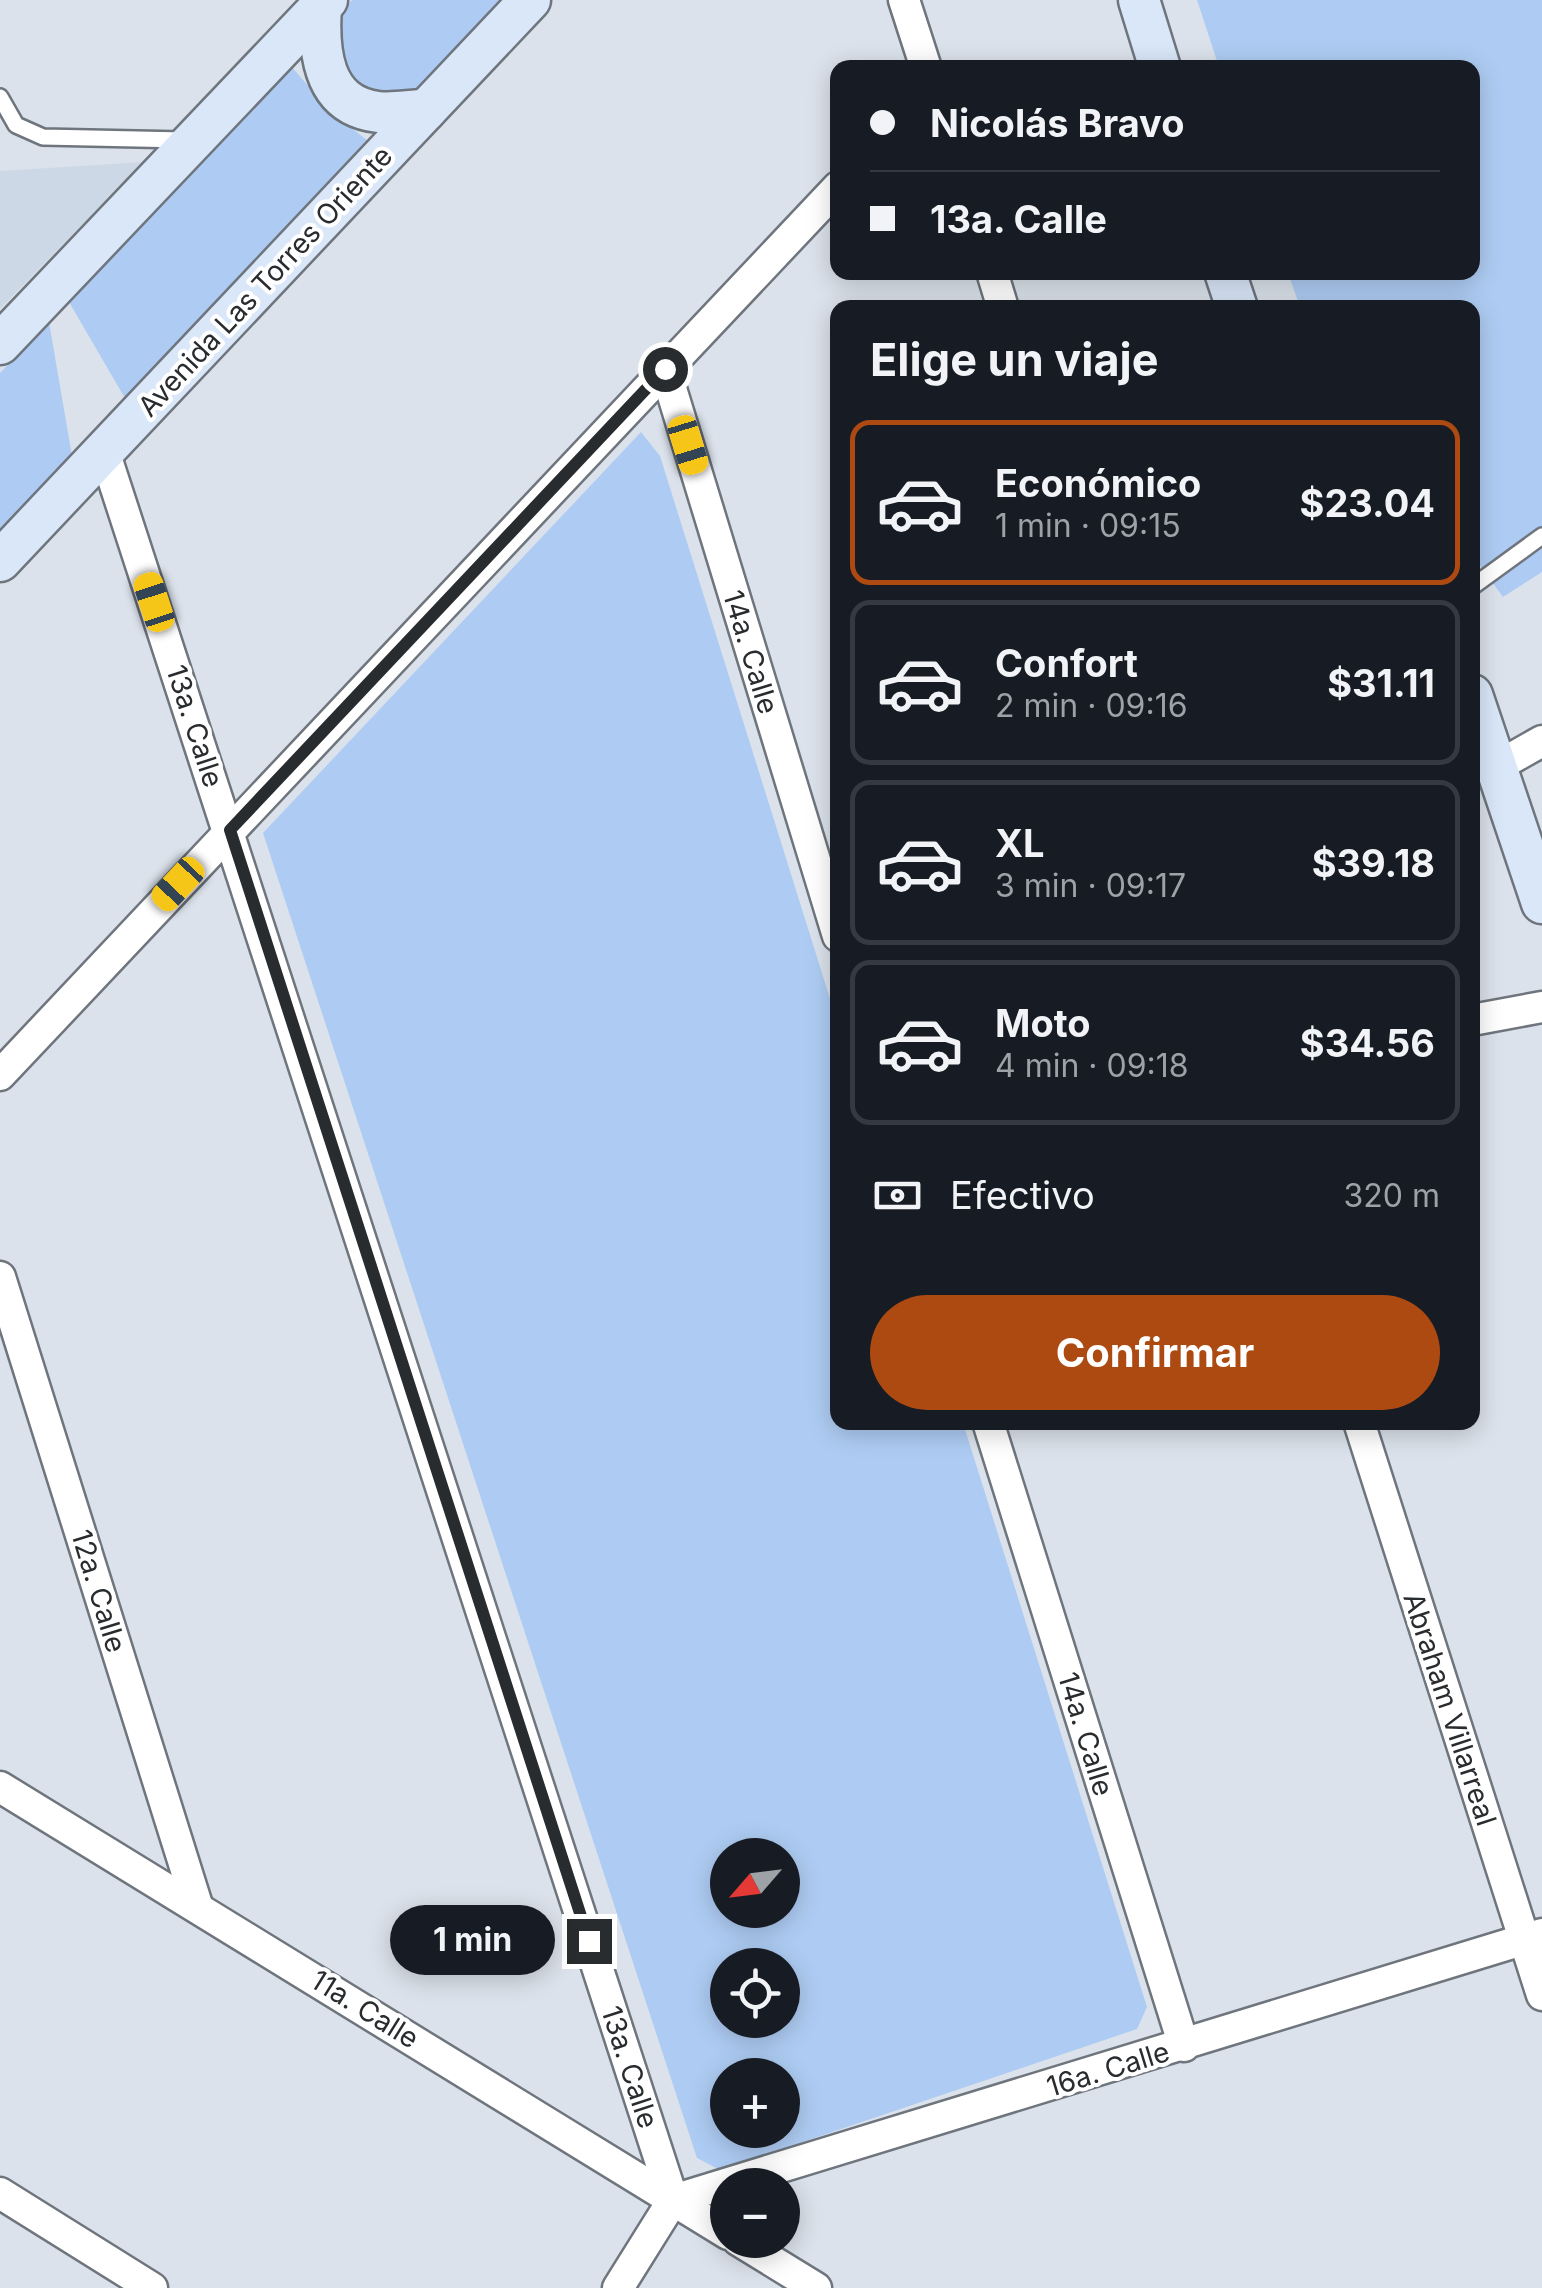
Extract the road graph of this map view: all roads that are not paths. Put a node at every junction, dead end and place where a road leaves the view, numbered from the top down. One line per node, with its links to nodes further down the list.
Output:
1 (530, 0): 8 (street, Avenida Las Torres Oriente)
2 (904, 0): 5 (street)
3 (1139, 0): 6 (street)
4 (324, 3): 8 (street); 9 (street)
5 (923, 60)
6 (1158, 60)
7 (0, 97): 9 (lane)
8 (426, 110): 13 (street, Avenida Las Torres Oriente)
9 (193, 141): 11 (street)
10 (830, 195): 12 (street)
11 (0, 344)
12 (665, 369): 20 (street); 22 (street, 14a. Calle)
13 (104, 451): 15 (street, Avenida Las Torres Oriente); 20 (street, 13a. Calle)
14 (1542, 536): 16 (lane)
15 (0, 562)
16 (1480, 581)
17 (1480, 717): 19 (street)
18 (1542, 741): 19 (street)
19 (1498, 766): 21 (street)
20 (230, 830): 25 (street); 35 (street, 13a. Calle)
21 (1542, 904)
22 (830, 910)
23 (1542, 1007): 24 (street)
24 (1480, 1019)
25 (0, 1075)
26 (0, 1277): 30 (street, 12a. Calle)
27 (991, 1430): 33 (street, 14a. Calle)
28 (1362, 1430): 31 (street, Abraham Villarreal)
29 (0, 1787): 30 (street, 11a. Calle)
30 (197, 1905): 35 (street, 11a. Calle)
31 (1533, 1937): 32 (street, Abraham Villarreal); 33 (street, 16a. Calle)
32 (1542, 1995)
33 (1184, 2046): 35 (street, 16a. Calle)
34 (0, 2194): 38 (street)
35 (673, 2200): 36 (street, 11a. Calle); 39 (street)
36 (710, 2223)
37 (767, 2258): 40 (street)
38 (152, 2288)
39 (618, 2288)
40 (816, 2288)

